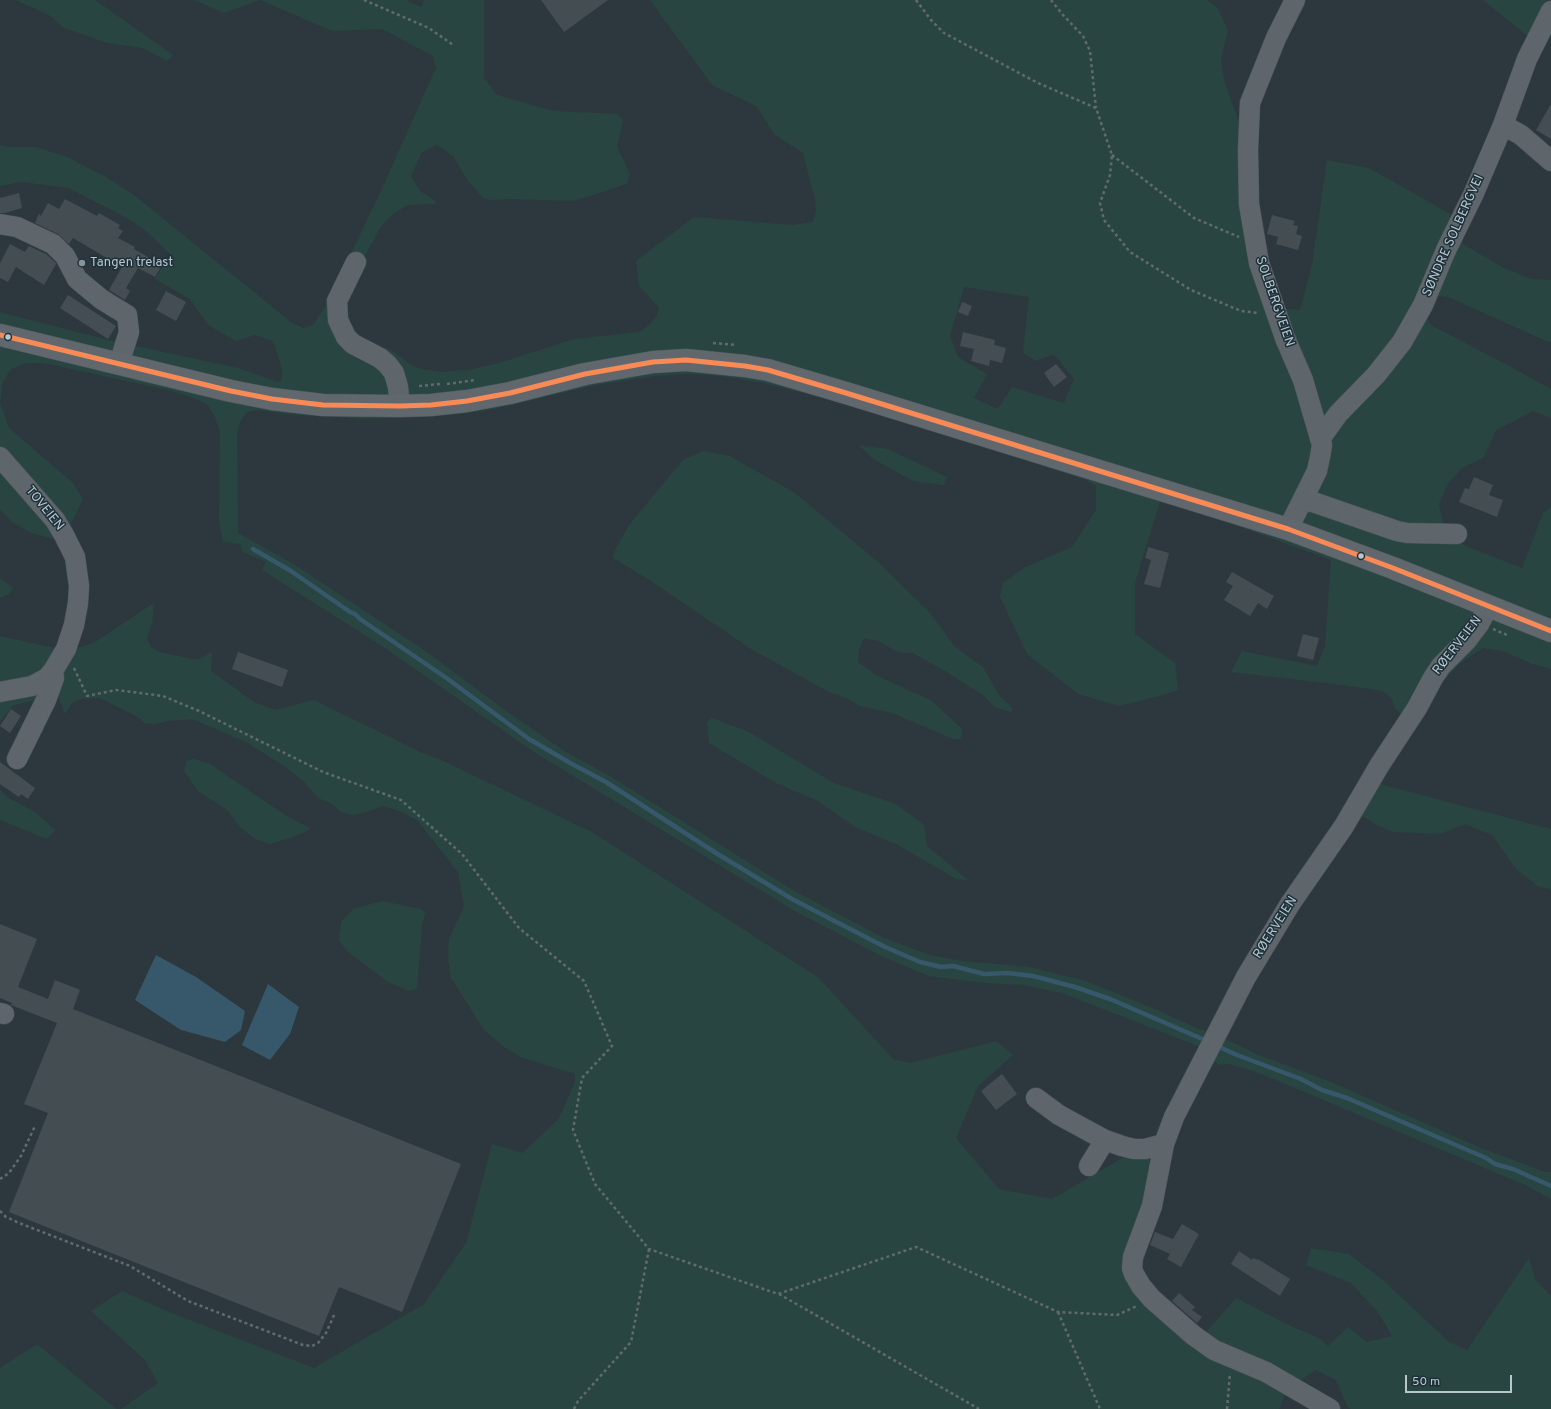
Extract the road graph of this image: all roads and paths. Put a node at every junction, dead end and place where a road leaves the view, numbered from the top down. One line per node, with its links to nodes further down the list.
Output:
1 (364, 0): 6 (path)
2 (916, 0): 7 (path)
3 (1051, 0): 7 (path)
4 (1294, 0): 12 (street, SOLBERGVEIEN)
5 (1551, 11): 8 (street, SØNDRE SOLBERGVEI)
6 (453, 45)
7 (1096, 108): 9 (path)
8 (1503, 125): 10 (street); 21 (street, SØNDRE SOLBERGVEI)
9 (1112, 155): 12 (path); 14 (path)
10 (1551, 162)
11 (0, 224): 18 (street)
12 (1256, 244): 14 (street, SOLBERGVEIEN)
13 (356, 262): 20 (street)
14 (1278, 316): 21 (street, SOLBERGVEIEN)
15 (0, 335): 20 (main road, RØERVEIEN)
16 (706, 343): 17 (path)
17 (740, 346)
18 (123, 351)
19 (478, 379): 20 (path)
20 (399, 397): 24 (main road, RØERVEIEN)
21 (1320, 439): 23 (street, SOLBERGVEIEN)
22 (0, 456): 28 (street, TOVEIEN)
23 (1302, 501): 24 (street, SOLBERGVEIEN); 25 (street)
24 (1288, 529): 26 (main road, RØERVEIEN)
25 (1457, 534)
26 (1488, 606): 27 (main road, RØERVEIEN); 35 (street, RØERVEIEN)
27 (1551, 631)
28 (66, 649): 29 (street, TOVEIEN); 39 (path)
29 (54, 671): 30 (street, TOVEIEN); 31 (street)
30 (0, 692)
31 (17, 759)
32 (1036, 1098): 34 (street)
33 (35, 1126): 37 (path)
34 (1106, 1140): 35 (street); 36 (street)
35 (1164, 1144): 41 (street, RØERVEIEN)
36 (1089, 1166)
37 (0, 1180)
38 (0, 1211): 43 (path)
39 (649, 1249): 40 (path); 45 (path)
40 (778, 1294): 42 (path); 46 (path)
41 (1152, 1299): 42 (path); 44 (street, RØERVEIEN)
42 (1058, 1312): 47 (path)
43 (335, 1313)
44 (1232, 1357): 48 (path); 49 (street, RØERVEIEN)
45 (574, 1409)
46 (979, 1409)
47 (1100, 1409)
48 (1227, 1409)
49 (1330, 1409)

